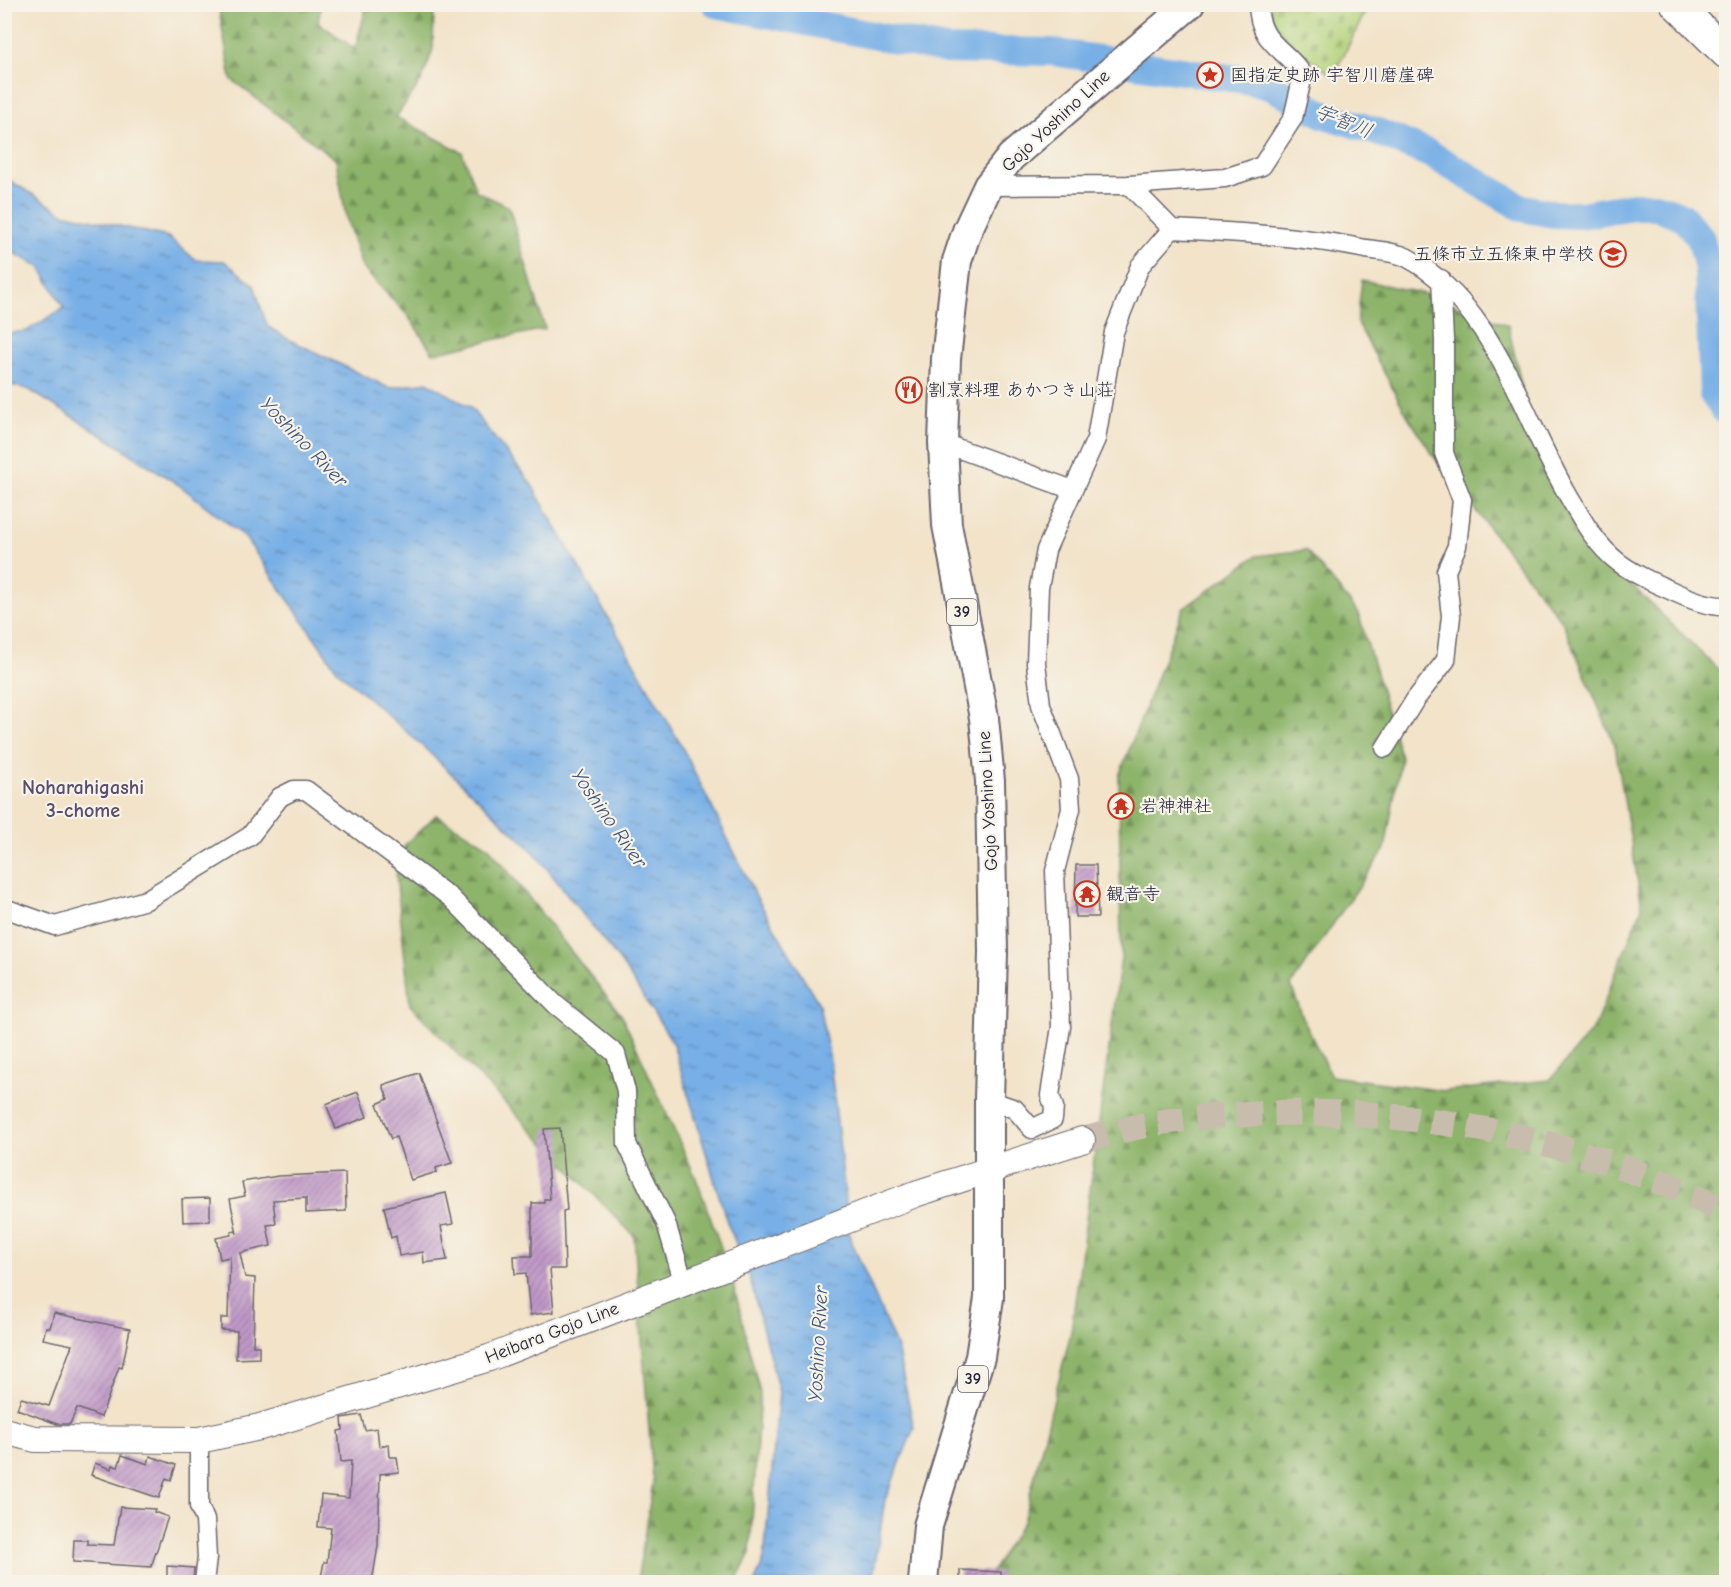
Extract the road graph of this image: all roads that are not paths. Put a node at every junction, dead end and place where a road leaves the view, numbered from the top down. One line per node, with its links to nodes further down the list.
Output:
1 (1190, 4): 6 (main road, Gojo Yoshino Line / 39)
2 (1258, 4): 5 (street)
3 (1676, 4): 4 (highway)
4 (1726, 53)
5 (1129, 185): 6 (street); 7 (street)
6 (988, 186): 9 (main road, Gojo Yoshino Line / 39)
7 (1172, 229): 8 (street); 10 (street)
8 (1441, 279): 11 (street); 12 (street)
9 (943, 443): 10 (street); 14 (main road, Gojo Yoshino Line / 39)
10 (1073, 490): 14 (street)
11 (1726, 606)
12 (1385, 748)
13 (4, 908): 17 (street)
14 (989, 1100): 16 (main road, Gojo Yoshino Line / 39)
15 (1082, 1140): 16 (main road, Heibara Gojo Line)
16 (988, 1171): 17 (main road, Heibara Gojo Line); 21 (main road, Gojo Yoshino Line / 39)
17 (684, 1284): 19 (main road, Heibara Gojo Line)
18 (4, 1431): 19 (main road, Heibara Gojo Line)
19 (199, 1440): 20 (street)
20 (204, 1582)
21 (923, 1582)

